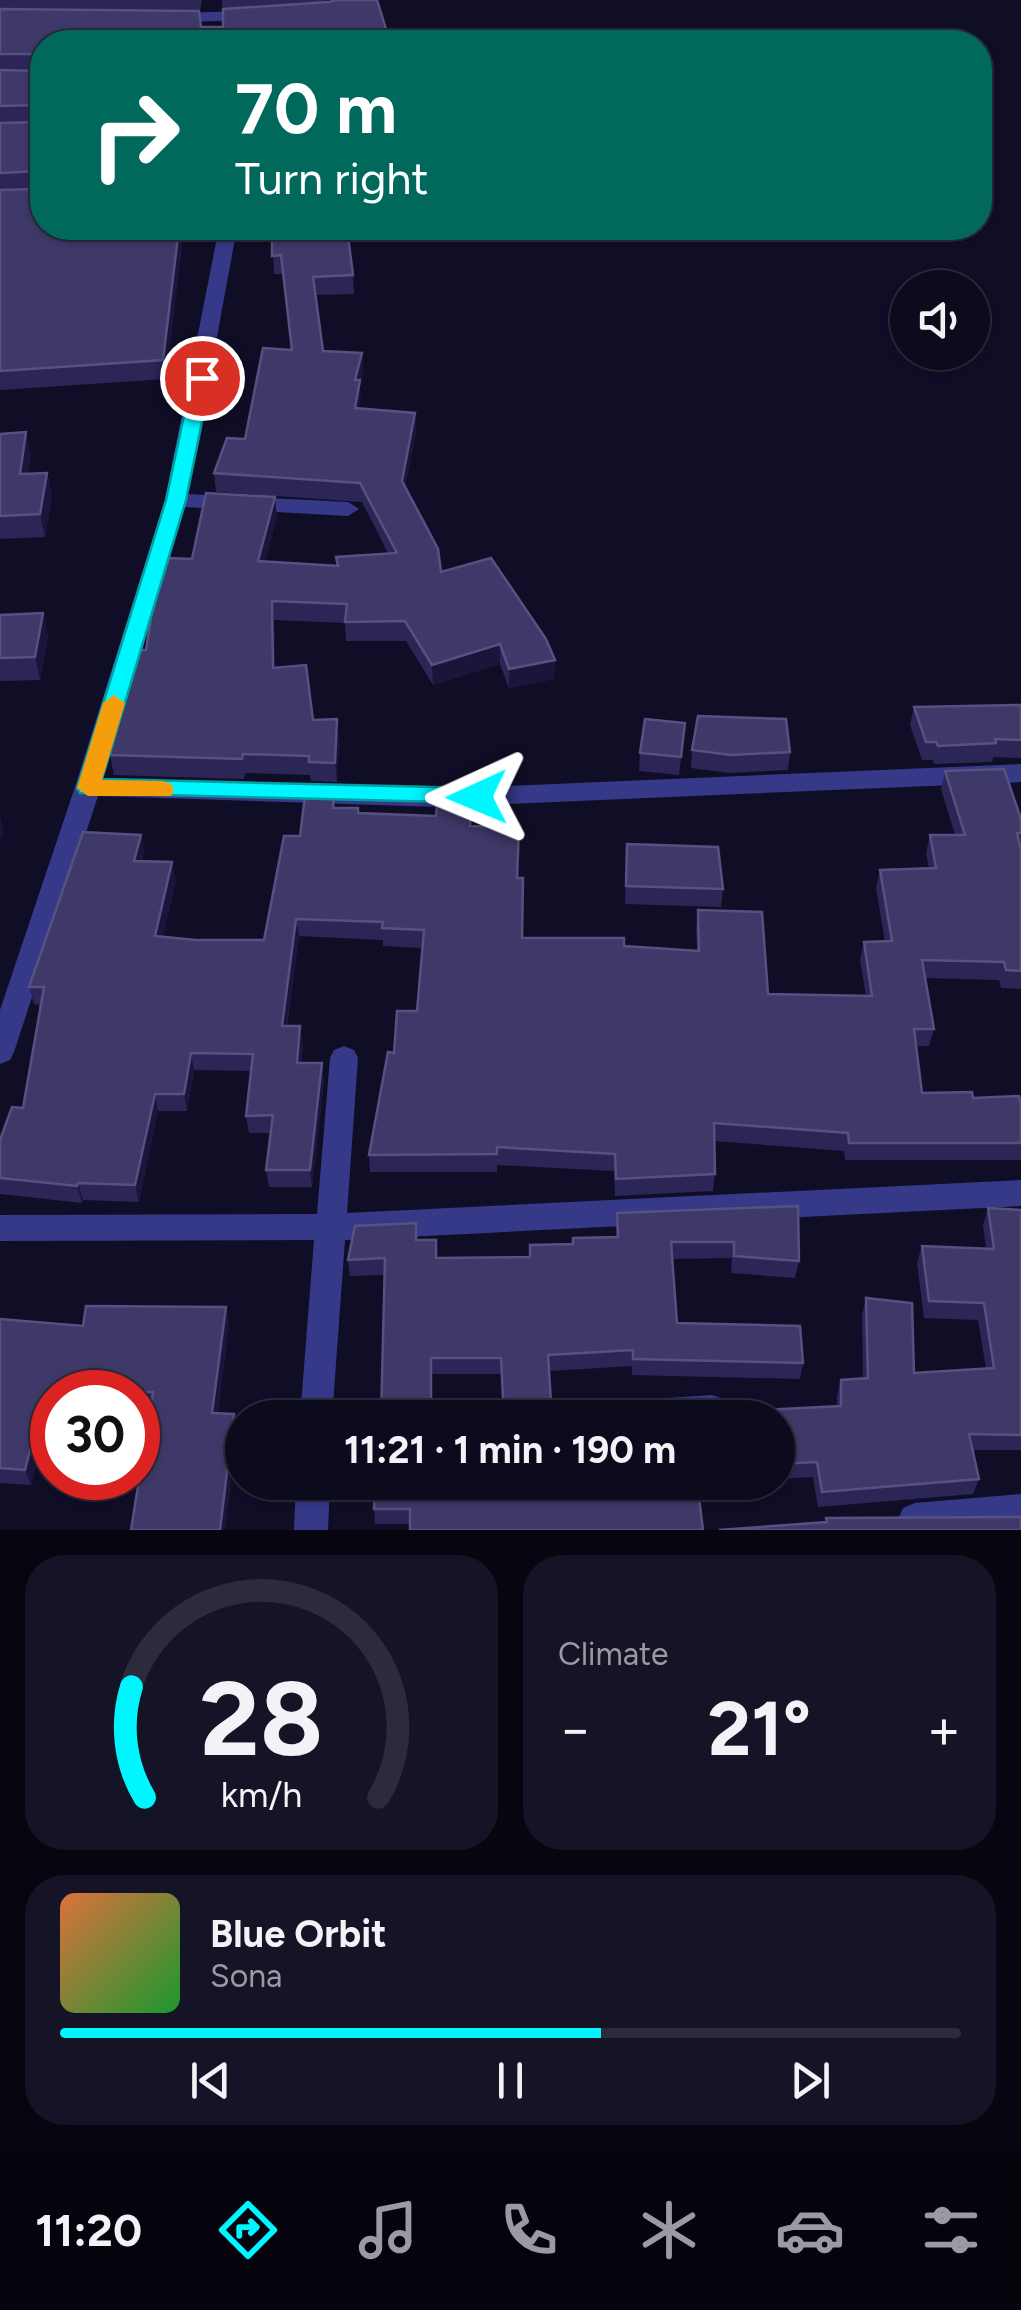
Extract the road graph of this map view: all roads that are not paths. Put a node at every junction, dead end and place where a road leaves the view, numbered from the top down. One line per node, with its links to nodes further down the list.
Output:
1 (210, 0): 4 (street)
2 (270, 15): 4 (street)
3 (158, 18): 4 (street)
4 (212, 25)
5 (226, 240): 6 (street)
6 (176, 500): 7 (street); 9 (street)
7 (348, 509)
8 (1021, 774): 9 (street)
9 (88, 788): 10 (street)
10 (0, 1052)
11 (344, 1058): 13 (street)
12 (1021, 1193): 13 (street)
13 (329, 1227): 14 (street); 15 (street)
14 (0, 1228)
15 (317, 1400)
16 (311, 1500): 19 (street)
17 (1021, 1511): 18 (street)
18 (886, 1522)
19 (310, 1530)

